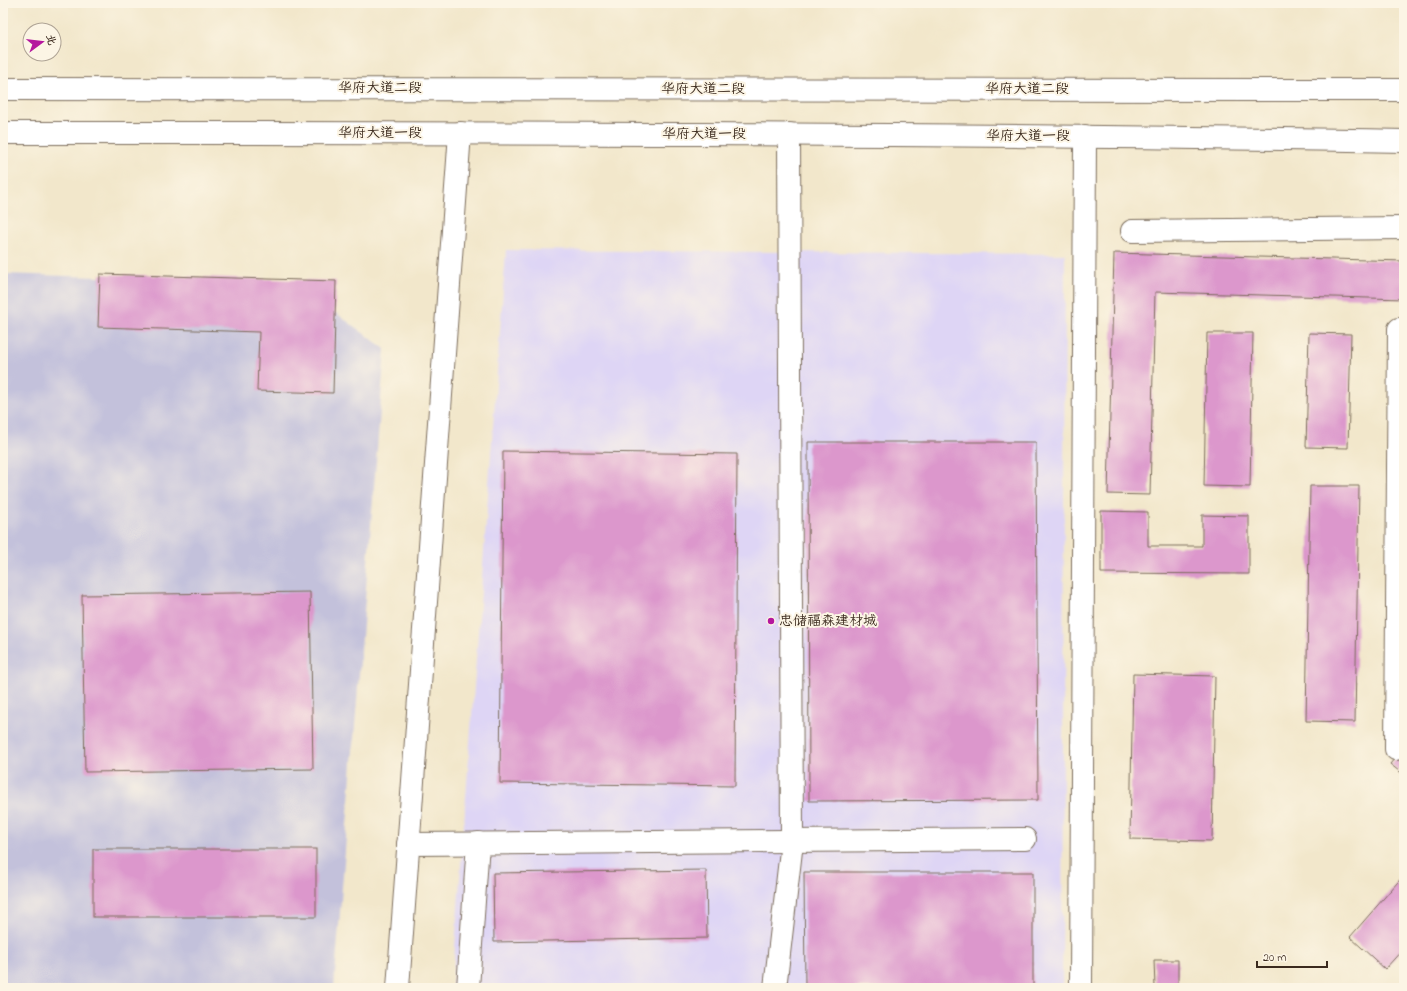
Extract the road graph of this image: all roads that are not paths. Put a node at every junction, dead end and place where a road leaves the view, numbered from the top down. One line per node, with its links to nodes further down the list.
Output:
1 (3, 89): 2 (main road, 华府大道二段)
2 (1404, 90)
3 (3, 133): 4 (main road, 华府大道一段)
4 (460, 133): 5 (main road, 华府大道一段); 14 (main road)
5 (789, 134): 6 (main road, 华府大道一段); 13 (main road)
6 (1085, 136): 7 (main road, 华府大道一段); 19 (main road)
7 (1404, 141)
8 (1404, 228): 9 (main road)
9 (1132, 231)
10 (1399, 329): 11 (main road)
11 (1404, 739)
12 (1025, 839): 13 (main road)
13 (792, 842): 15 (main road); 18 (main road)
14 (408, 844): 15 (main road); 16 (main road)
15 (478, 844): 17 (main road)
16 (398, 988)
17 (468, 988)
18 (775, 988)
19 (1081, 988)

